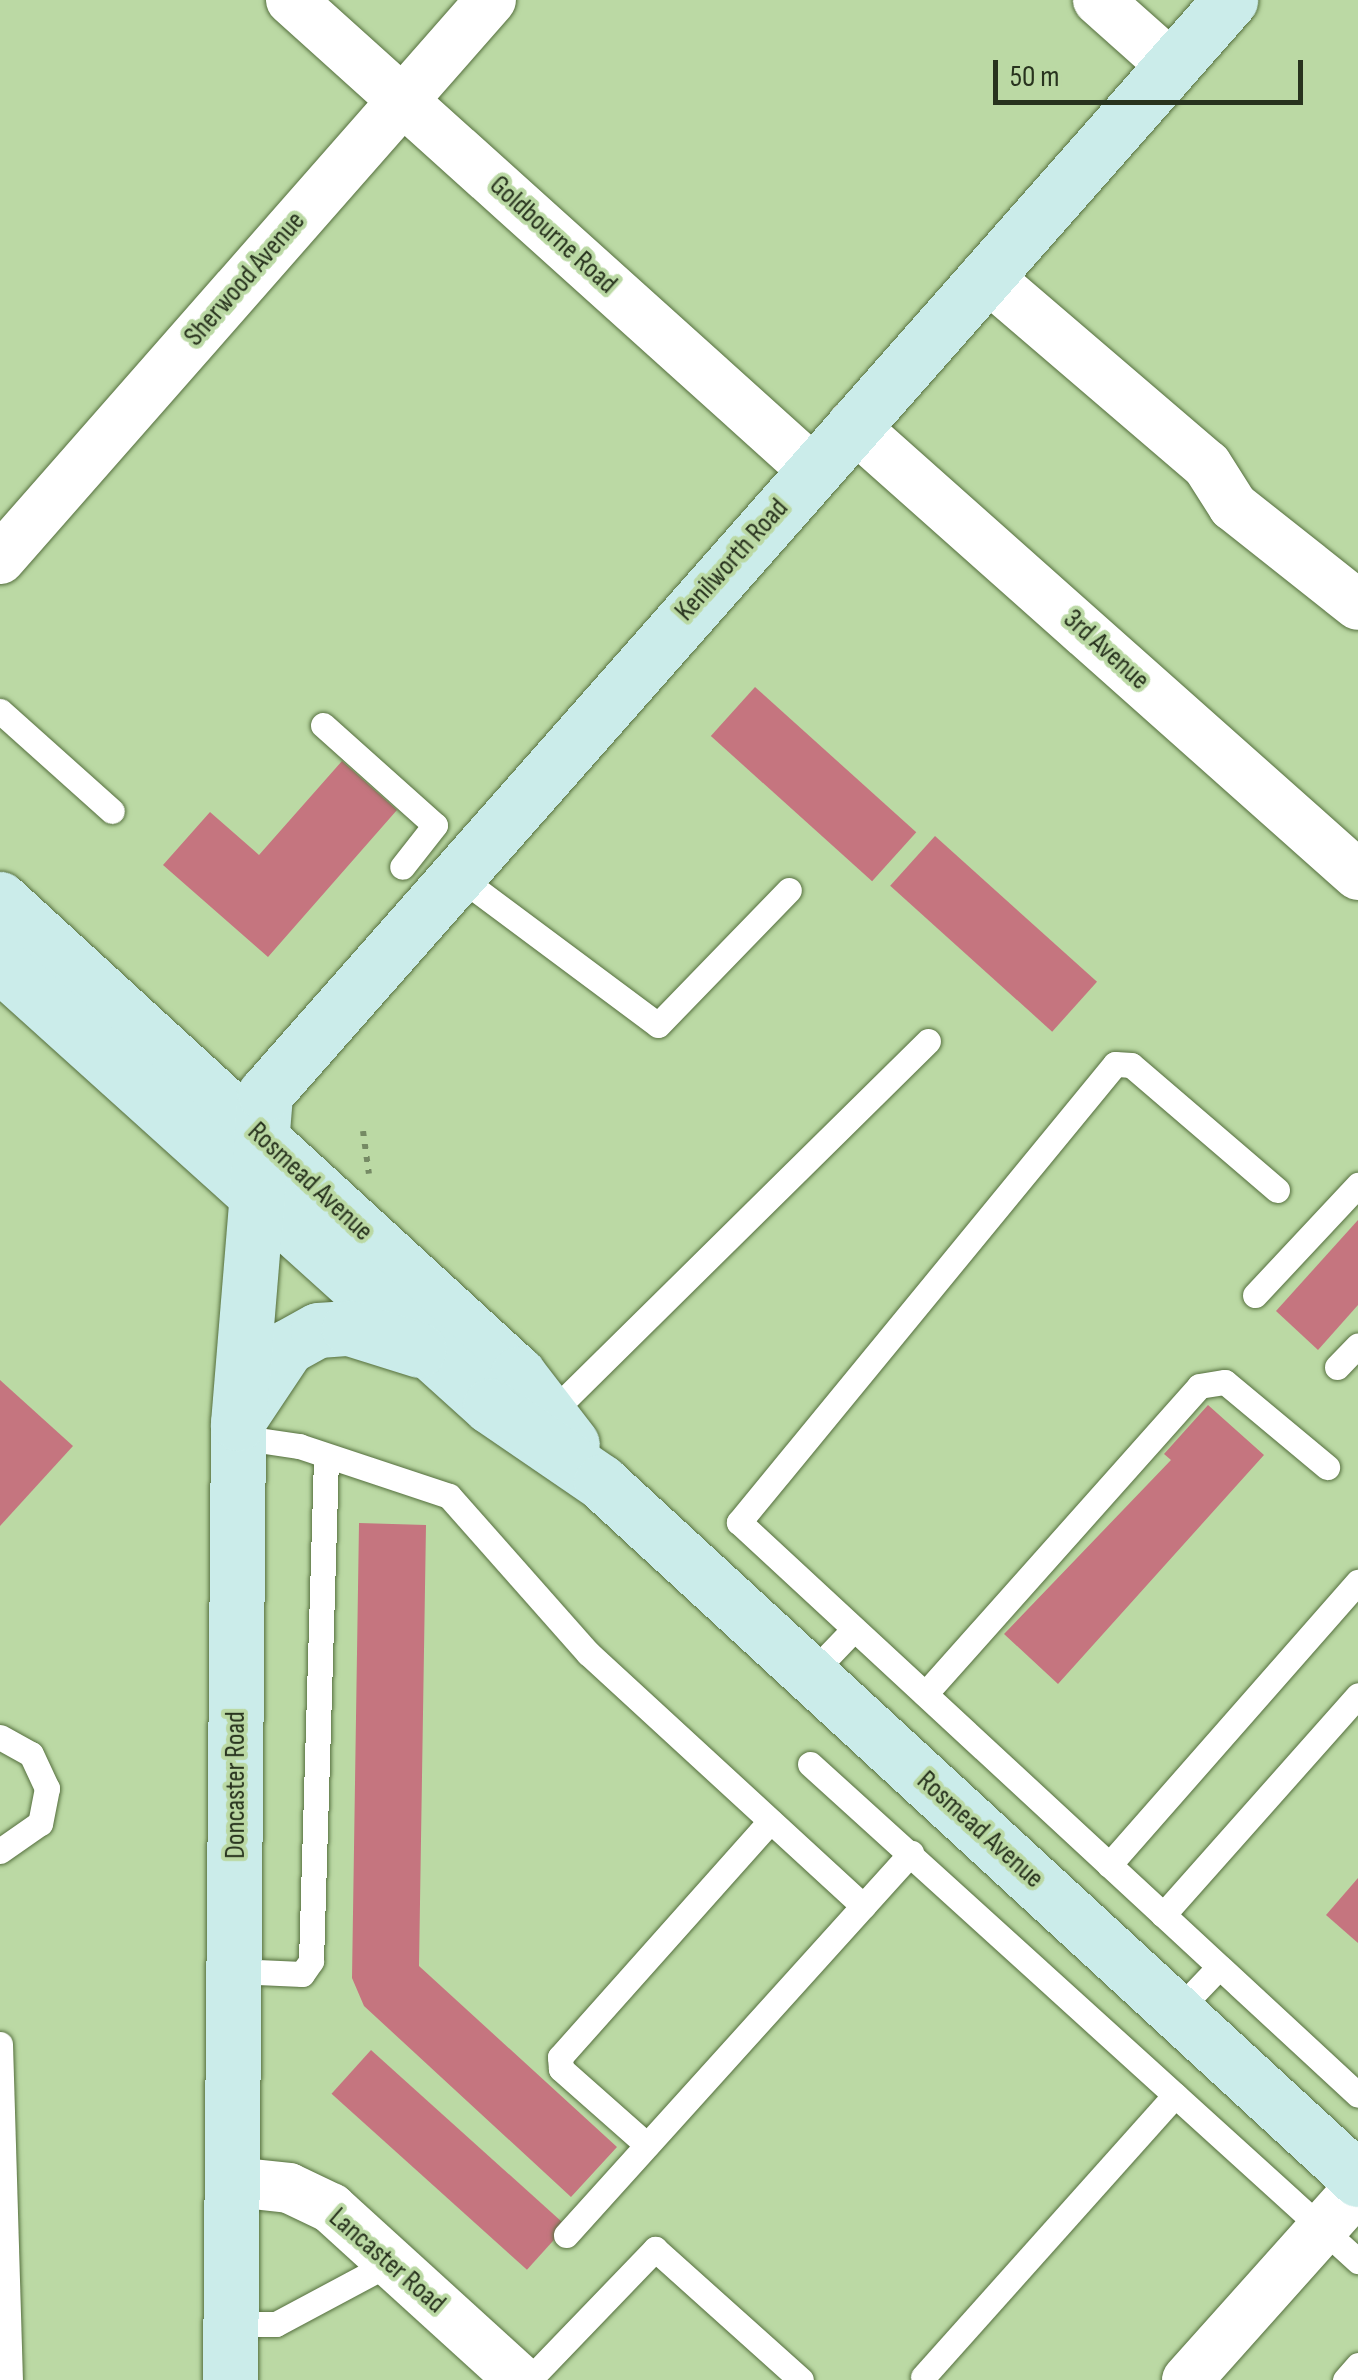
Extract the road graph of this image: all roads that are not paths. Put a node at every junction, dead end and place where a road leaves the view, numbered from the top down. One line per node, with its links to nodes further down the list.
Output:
1 (291, 0): 6 (street, Goldbourne Road)
2 (492, 0): 6 (street, Sherwood Avenue)
3 (1098, 0): 5 (street)
4 (1230, 0): 5 (main road, Kenilworth Road)
5 (1172, 66): 7 (main road, Kenilworth Road)
6 (404, 100): 9 (street, Goldbourne Road); 10 (street, Sherwood Avenue)
7 (986, 275): 8 (main road, Kenilworth Road); 11 (street)
8 (852, 425): 9 (main road, Kenilworth Road); 15 (street, 3rd Avenue)
9 (813, 470): 16 (main road, Kenilworth Road)
10 (0, 559)
11 (1358, 605)
12 (0, 711): 14 (lane)
13 (323, 725): 16 (lane)
14 (112, 812)
15 (1352, 858)
16 (436, 860): 17 (lane); 21 (main road, Kenilworth Road)
17 (789, 890)
18 (0, 898): 21 (main road, Rosmead Avenue)
19 (0, 964): 23 (main road, Rosmead Avenue)
20 (928, 1041): 29 (lane)
21 (256, 1132): 23 (main road, Kenilworth Road); 29 (main road, Rosmead Avenue)
22 (1358, 1185): 25 (lane)
23 (251, 1190): 27 (main road, Rosmead Avenue); 30 (main road, Doncaster Road)
24 (1277, 1190): 35 (lane)
25 (1255, 1296)
26 (1358, 1345): 28 (lane)
27 (432, 1353): 30 (main road); 33 (main road, Rosmead Avenue)
28 (1337, 1367)
29 (550, 1414): 33 (main road, Rosmead Avenue)
30 (238, 1430): 31 (lane); 48 (main road, Doncaster Road)
31 (326, 1458): 41 (lane); 48 (lane)
32 (1327, 1467): 37 (lane)
33 (601, 1482): 36 (main road, Rosmead Avenue)
34 (1358, 1582): 44 (lane)
35 (854, 1629): 36 (lane); 37 (lane)
36 (809, 1676): 49 (main road, Rosmead Avenue)
37 (925, 1694): 44 (lane)
38 (1358, 1695): 46 (lane)
39 (0, 1738): 42 (lane)
40 (810, 1764): 43 (lane)
41 (770, 1821): 45 (lane); 53 (lane)
42 (0, 1851)
43 (911, 1853): 45 (lane); 52 (lane)
44 (1109, 1865): 46 (lane)
45 (863, 1906): 53 (lane)
46 (1163, 1915): 47 (lane)
47 (1219, 1967): 49 (lane); 51 (lane)
48 (235, 1971): 55 (main road, Doncaster Road)
49 (1177, 2011): 54 (main road, Rosmead Avenue)
50 (0, 2044): 63 (lane)
51 (1358, 2095)
52 (1175, 2096): 58 (lane); 62 (lane)
53 (647, 2145): 57 (lane)
54 (1358, 2179)
55 (234, 2182): 59 (street, Lancaster Road); 60 (main road, Doncaster Road)
56 (1358, 2188): 58 (street)
57 (566, 2236)
58 (1341, 2246): 68 (street)
59 (392, 2262): 60 (lane); 65 (street, Lancaster Road)
60 (231, 2324): 64 (main road, Doncaster Road)
61 (1358, 2366): 69 (lane)
62 (923, 2377)
63 (10, 2380)
64 (230, 2380)
65 (520, 2380)
66 (529, 2380): 67 (lane)
67 (800, 2380)
68 (1187, 2380)
69 (1345, 2380)

